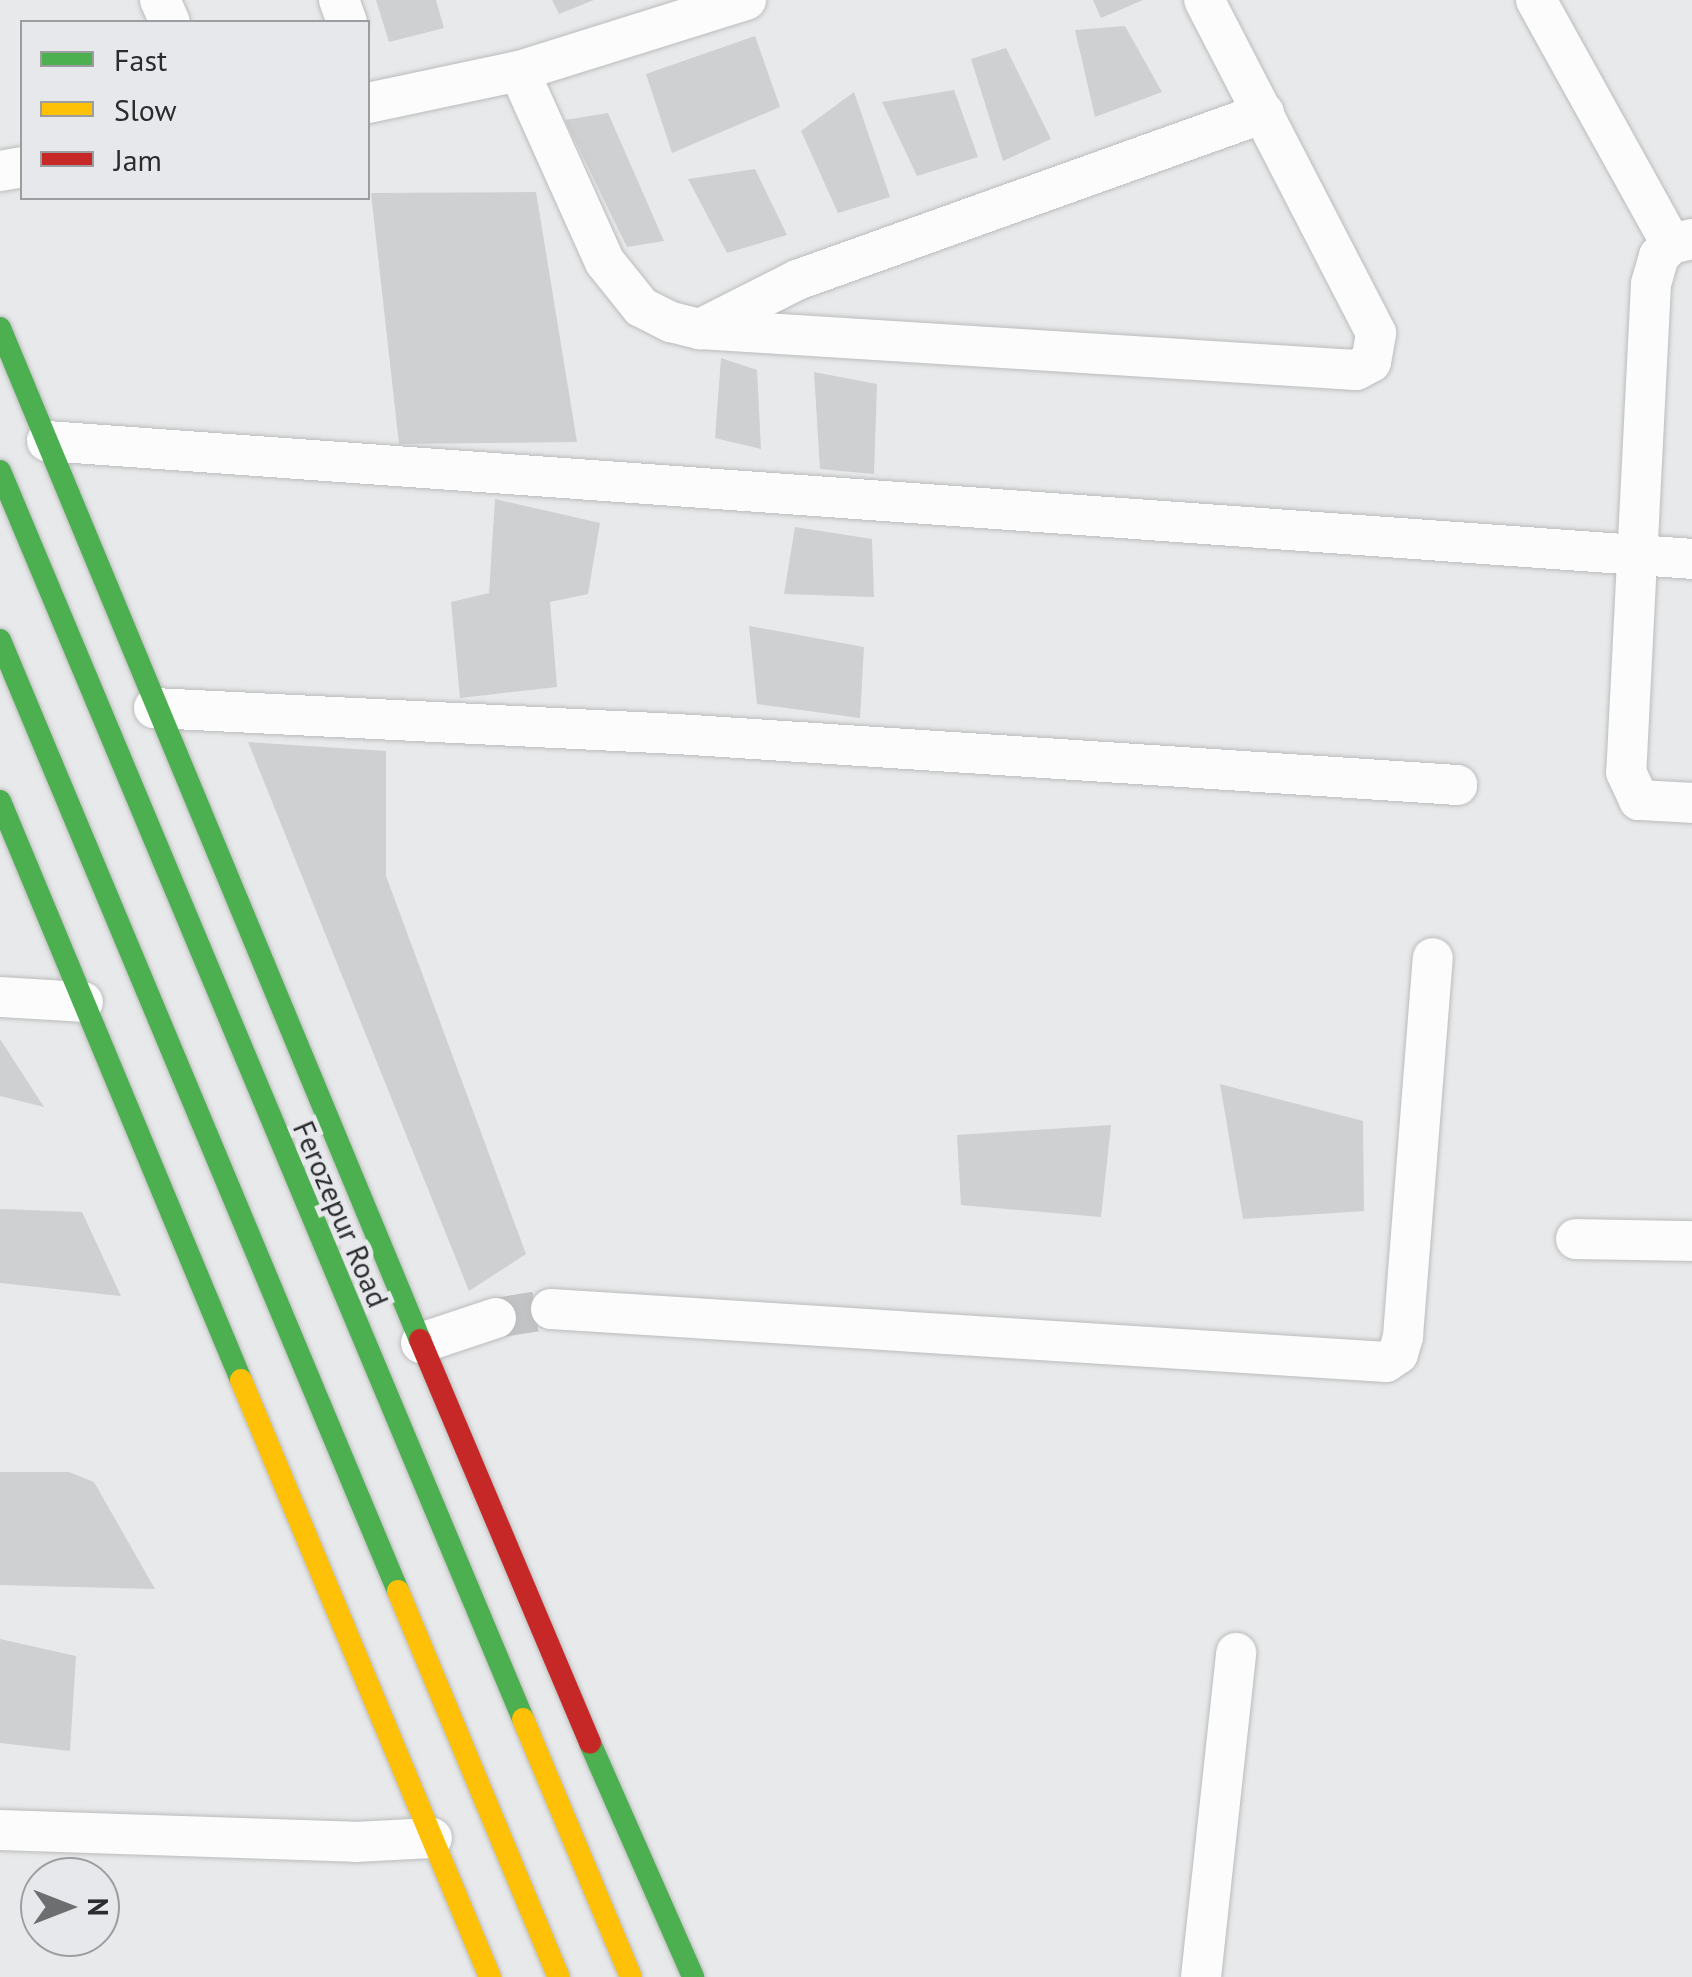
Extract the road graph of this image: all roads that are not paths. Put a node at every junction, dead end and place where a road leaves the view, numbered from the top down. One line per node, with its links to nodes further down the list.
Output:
1 (746, 0): 4 (street)
2 (1204, 0): 6 (street)
3 (1536, 0): 7 (street)
4 (519, 71): 5 (street); 9 (street)
5 (370, 95)
6 (1264, 114): 9 (street); 9 (street)
7 (1681, 241): 12 (street)
8 (0, 328): 10 (main road)
9 (700, 329)
10 (47, 441): 12 (street); 15 (main road)
11 (0, 471): 32 (main road, Ferozepur Road)
12 (1638, 557): 13 (street); 18 (street)
13 (1692, 559)
14 (0, 640): 31 (main road)
15 (154, 708): 16 (street); 26 (main road)
16 (1457, 785)
17 (0, 801): 21 (main road)
18 (1692, 803)
19 (1433, 958): 24 (street)
20 (0, 997): 21 (street)
21 (83, 1002): 29 (main road)
22 (1576, 1238): 23 (street)
23 (1692, 1241)
24 (551, 1309)
25 (496, 1318): 26 (street)
26 (421, 1342): 33 (main road)
27 (1236, 1653): 34 (street)
28 (0, 1830): 29 (street)
29 (432, 1838): 30 (main road)
30 (490, 1977)
31 (559, 1977)
32 (632, 1977)
33 (693, 1977)
34 (1201, 1977)

